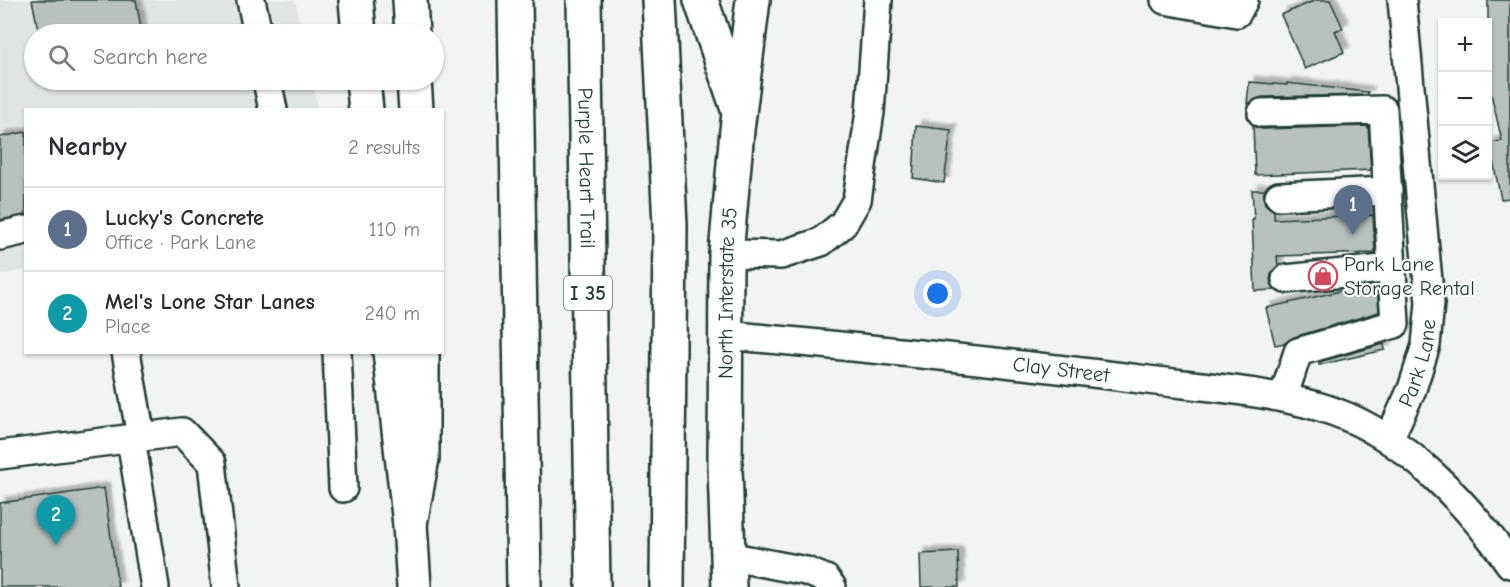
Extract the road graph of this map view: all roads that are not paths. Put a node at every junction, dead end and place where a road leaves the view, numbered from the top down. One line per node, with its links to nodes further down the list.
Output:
1 (252, 0): 13 (street)
2 (356, 0): 14 (main road)
3 (410, 0): 15 (main road)
4 (515, 0): 47 (main road)
5 (584, 0): 48 (main road, Purple Heart Trail / I 35)
6 (659, 0): 49 (main road)
7 (701, 0): 22 (main road)
8 (753, 0): 22 (main road, North Interstate 35)
9 (878, 0): 28 (street)
10 (1165, 0): 11 (street)
11 (1244, 0)
12 (1402, 0): 38 (street, Park Lane)
13 (256, 24)
14 (358, 24)
15 (411, 24)
16 (269, 90): 19 (street)
17 (364, 90): 20 (main road)
18 (415, 90): 21 (main road)
19 (273, 108)
20 (366, 108)
21 (416, 108)
22 (739, 112): 28 (main road, North Interstate 35)
23 (1262, 113): 24 (street)
24 (1388, 191): 25 (street); 29 (street)
25 (1279, 196)
26 (24, 230): 27 (street)
27 (0, 236)
28 (726, 254): 31 (main road, North Interstate 35)
29 (1392, 268): 30 (street); 36 (street)
30 (1286, 279)
31 (725, 335): 36 (street, Clay Street); 43 (main road, North Interstate 35)
32 (126, 354): 37 (street)
33 (337, 354): 40 (street)
34 (390, 354): 41 (main road)
35 (422, 354): 41 (main road)
36 (1282, 398): 38 (street, Clay Street)
37 (136, 438): 39 (street); 44 (street); 45 (street)
38 (1389, 439): 42 (street)
39 (0, 455)
40 (343, 488)
41 (410, 524): 46 (main road)
42 (1510, 564)
43 (728, 572): 50 (street)
44 (155, 587)
45 (226, 587)
46 (414, 587)
47 (524, 587)
48 (593, 587)
49 (667, 587)
50 (832, 587)

